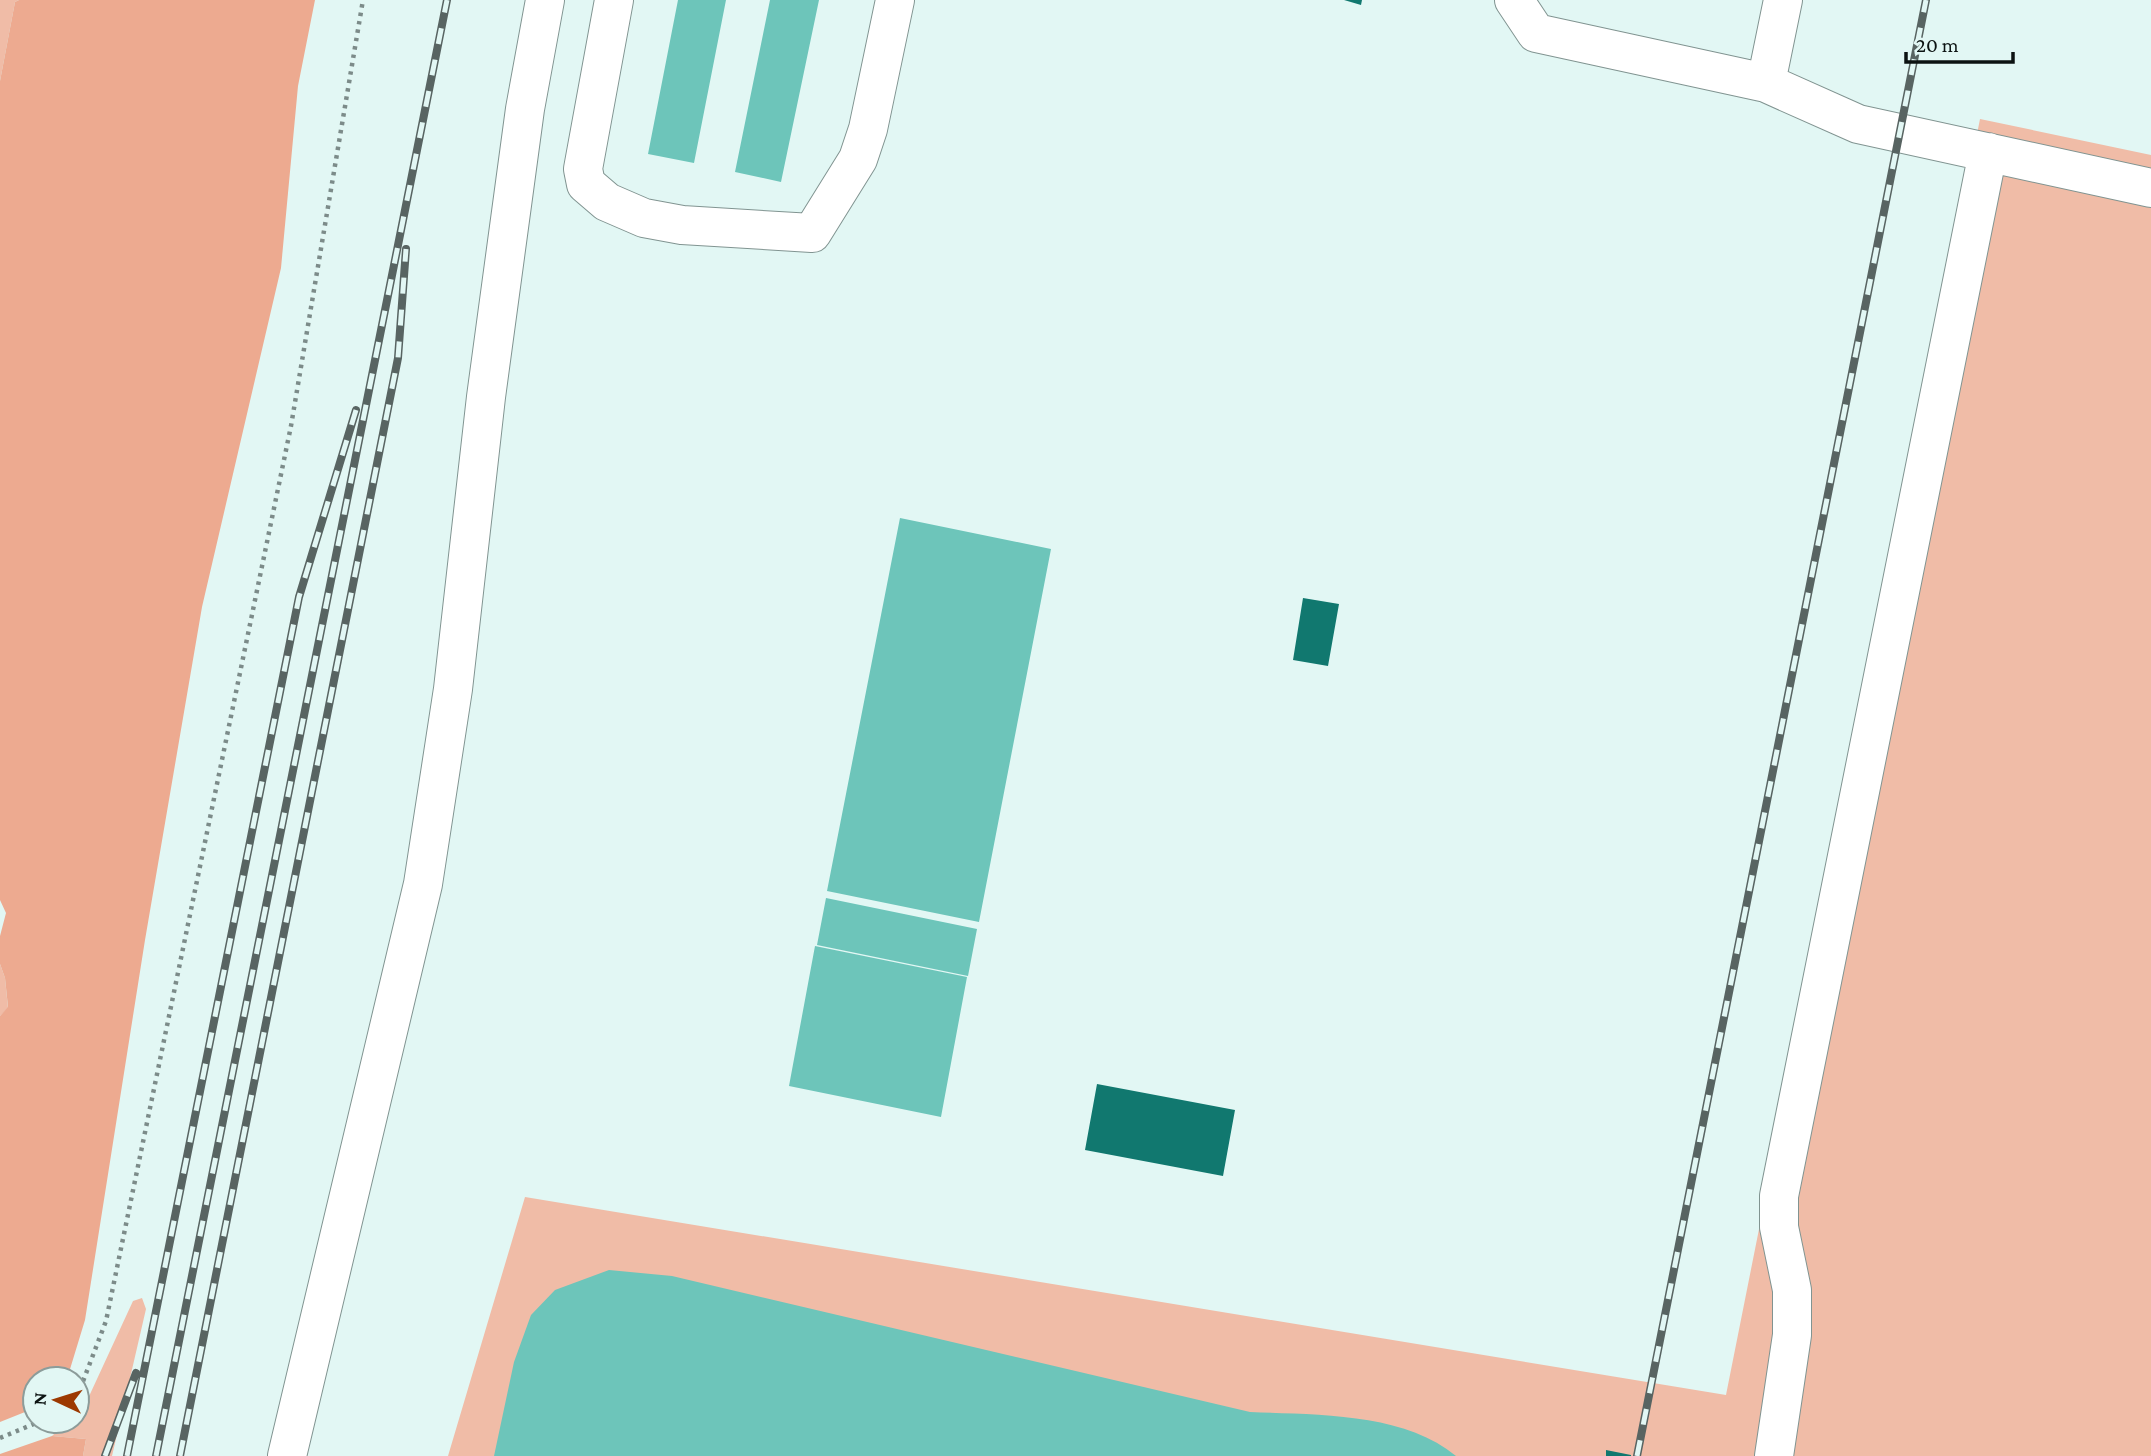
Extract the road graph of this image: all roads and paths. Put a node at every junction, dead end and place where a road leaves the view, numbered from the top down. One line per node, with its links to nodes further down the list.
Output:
1 (363, 0): 10 (path)
2 (545, 0): 13 (lane)
3 (614, 0): 4 (lane)
4 (895, 0)
5 (1514, 0): 7 (lane)
6 (1783, 0): 7 (lane)
7 (1766, 83): 8 (lane)
8 (1988, 152): 9 (lane); 14 (lane)
9 (2151, 188)
10 (89, 1365)
11 (21, 1429): 12 (path)
12 (0, 1437)
13 (287, 1456)
14 (1774, 1456)

